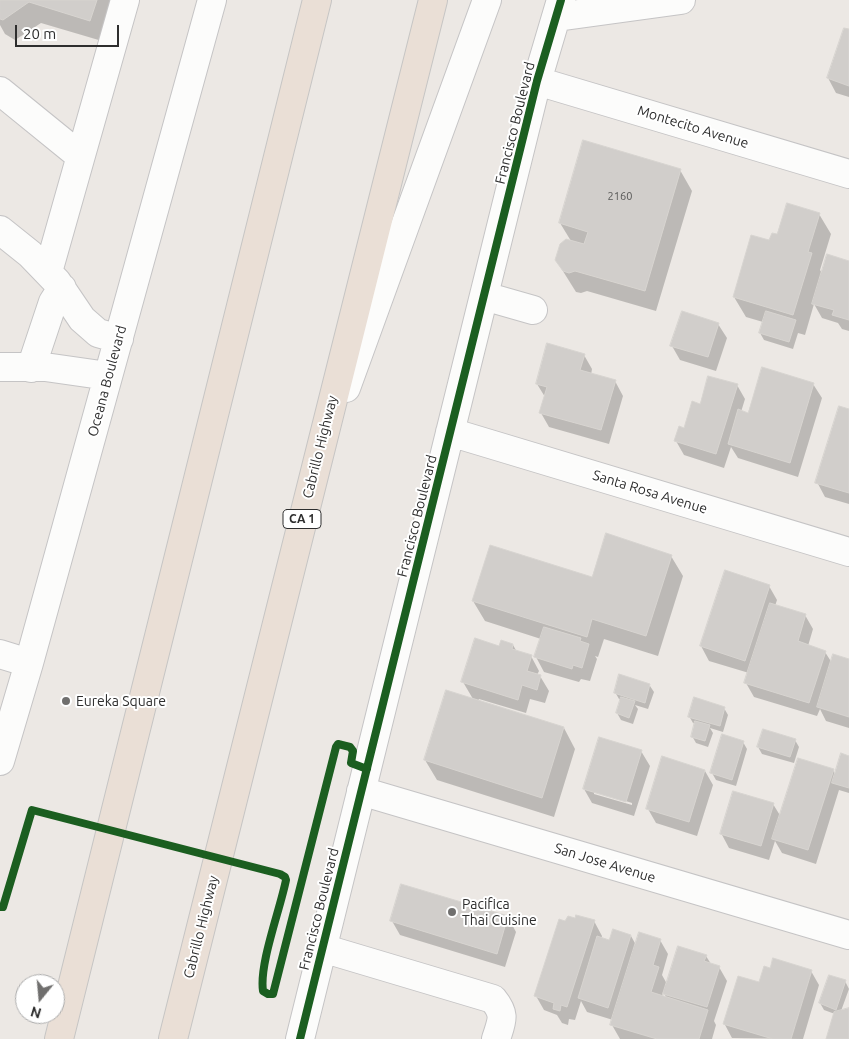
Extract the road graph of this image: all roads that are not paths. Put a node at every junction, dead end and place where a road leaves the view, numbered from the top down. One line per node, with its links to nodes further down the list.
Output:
1 (125, 0): 10 (street)
2 (212, 0): 16 (street, Oceana Boulevard)
3 (317, 0): 29 (highway)
4 (433, 0): 21 (highway, Cabrillo Highway / CA 1)
5 (487, 0): 21 (street)
6 (681, 0): 7 (street)
7 (559, 8): 8 (street, Francisco Boulevard)
8 (537, 80): 11 (street, Montecito Avenue); 14 (street, Francisco Boulevard)
9 (0, 91): 10 (street)
10 (80, 156): 13 (street)
11 (849, 174)
12 (2, 239): 13 (street)
13 (55, 280): 16 (street); 18 (street)
14 (484, 296): 15 (street); 20 (street, Francisco Boulevard)
15 (533, 310)
16 (119, 339): 19 (street, Oceana Boulevard)
17 (0, 366): 18 (street)
18 (31, 368): 19 (street)
19 (108, 376): 24 (street, Oceana Boulevard)
20 (450, 432): 22 (street, Santa Rosa Avenue); 26 (street, Francisco Boulevard)
21 (311, 484): 30 (highway, Cabrillo Highway / CA 1)
22 (849, 552)
23 (0, 654): 24 (street)
24 (30, 662): 25 (street, Oceana Boulevard)
25 (0, 761)
26 (362, 791): 27 (street, San Jose Avenue); 28 (street, Francisco Boulevard)
27 (849, 935)
28 (322, 948): 31 (street, Francisco Boulevard); 32 (street)
29 (59, 1039)
30 (173, 1039)
31 (300, 1039)
32 (496, 1039)

